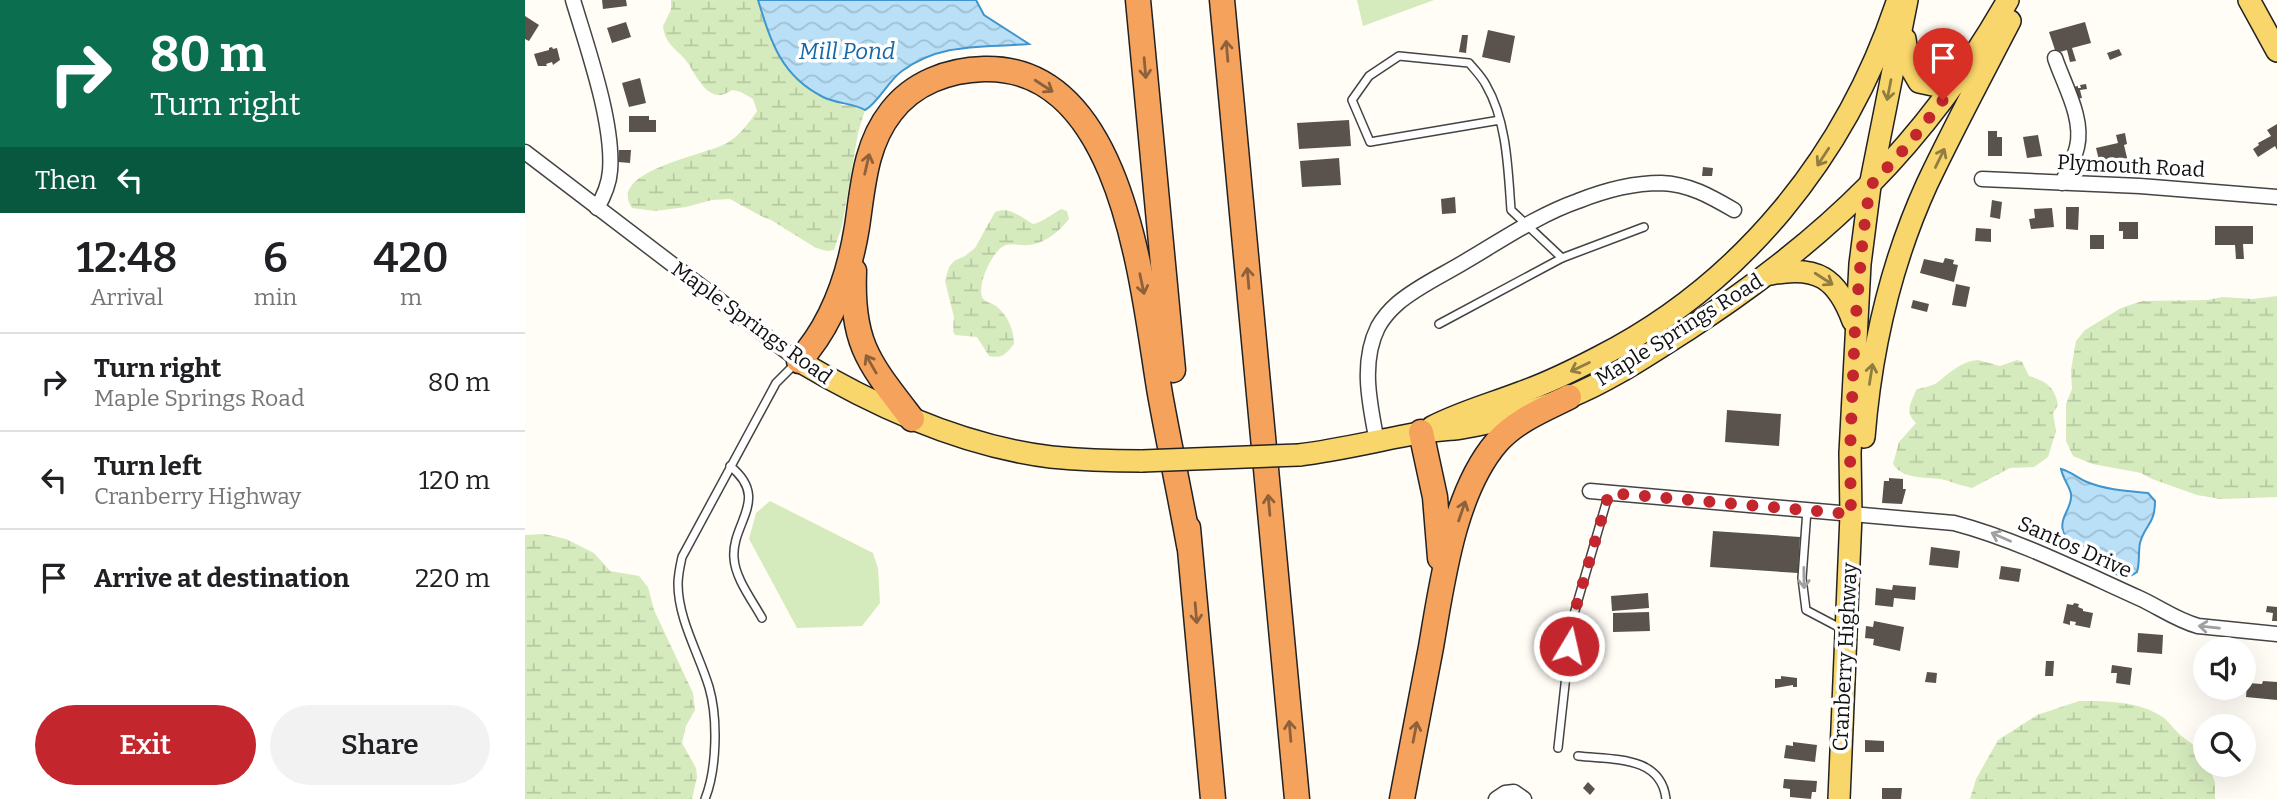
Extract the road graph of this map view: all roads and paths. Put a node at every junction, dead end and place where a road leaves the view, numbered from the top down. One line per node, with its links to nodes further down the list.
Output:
1 (572, 0): 19 (street)
2 (1138, 0): 38 (highway, one-way to 38)
3 (1222, 0): 47 (highway, one-way to 3)
4 (1897, 0): 31 (main road, Maple Springs Road, one-way to 31)
5 (1906, 0): 9 (main road, Cranberry Highway)
6 (2008, 0): 12 (main road)
7 (2021, 0): 37 (main road, Cranberry Highway, one-way to 7)
8 (2249, 0): 10 (main road)
9 (1903, 23): 12 (main road); 17 (main road, Cranberry Highway, one-way to 17)
10 (2277, 51)
11 (2055, 58): 16 (street)
12 (1955, 84): 17 (main road)
13 (1500, 120): 13 (lane); 21 (lane)
14 (525, 152): 19 (street, Maple Springs Road)
15 (1982, 179): 16 (street, Plymouth Road)
16 (2062, 183): 18 (street, Plymouth Road)
17 (1870, 186): 25 (main road, Maple Springs Road); 27 (main road, Cranberry Highway)
18 (2277, 197)
19 (597, 208): 28 (street, Maple Springs Road)
20 (1734, 210): 21 (street)
21 (1528, 224): 24 (lane); 32 (street)
22 (1644, 226): 24 (lane)
23 (856, 231): 28 (highway); 30 (highway, one-way to 23); 38 (highway, one-way to 38)
24 (1562, 258): 26 (lane)
25 (1769, 274): 27 (main road, one-way to 27); 29 (main road, Maple Springs Road)
26 (1440, 324)
27 (1855, 326): 37 (main road, Cranberry Highway)
28 (799, 361): 30 (main road, Maple Springs Road); 33 (lane)
29 (1569, 397): 31 (main road, Maple Springs Road); 39 (highway, one-way to 29)
30 (912, 419): 32 (main road, Maple Springs Road, bridge)
31 (1421, 432): 32 (main road, Maple Springs Road); 39 (highway)
32 (1377, 442)
33 (730, 466): 40 (lane); 45 (lane)
34 (1590, 491): 35 (street)
35 (1609, 493): 36 (street); 43 (lane)
36 (1807, 510): 37 (street); 41 (lane, one-way to 41)
37 (1851, 514): 41 (main road, Cranberry Highway); 42 (street, Santos Drive, one-way to 37)
38 (1189, 545): 46 (highway, one-way to 46)
39 (1438, 600): 48 (highway, one-way to 39)
40 (762, 618)
41 (1846, 631): 52 (main road, Cranberry Highway)
42 (2277, 634)
43 (1557, 748)
44 (1578, 756): 51 (lane)
45 (705, 799)
46 (1213, 799)
47 (1297, 799)
48 (1402, 799)
49 (1496, 799): 50 (street)
50 (1524, 799)
51 (1666, 799)
52 (1839, 799)

